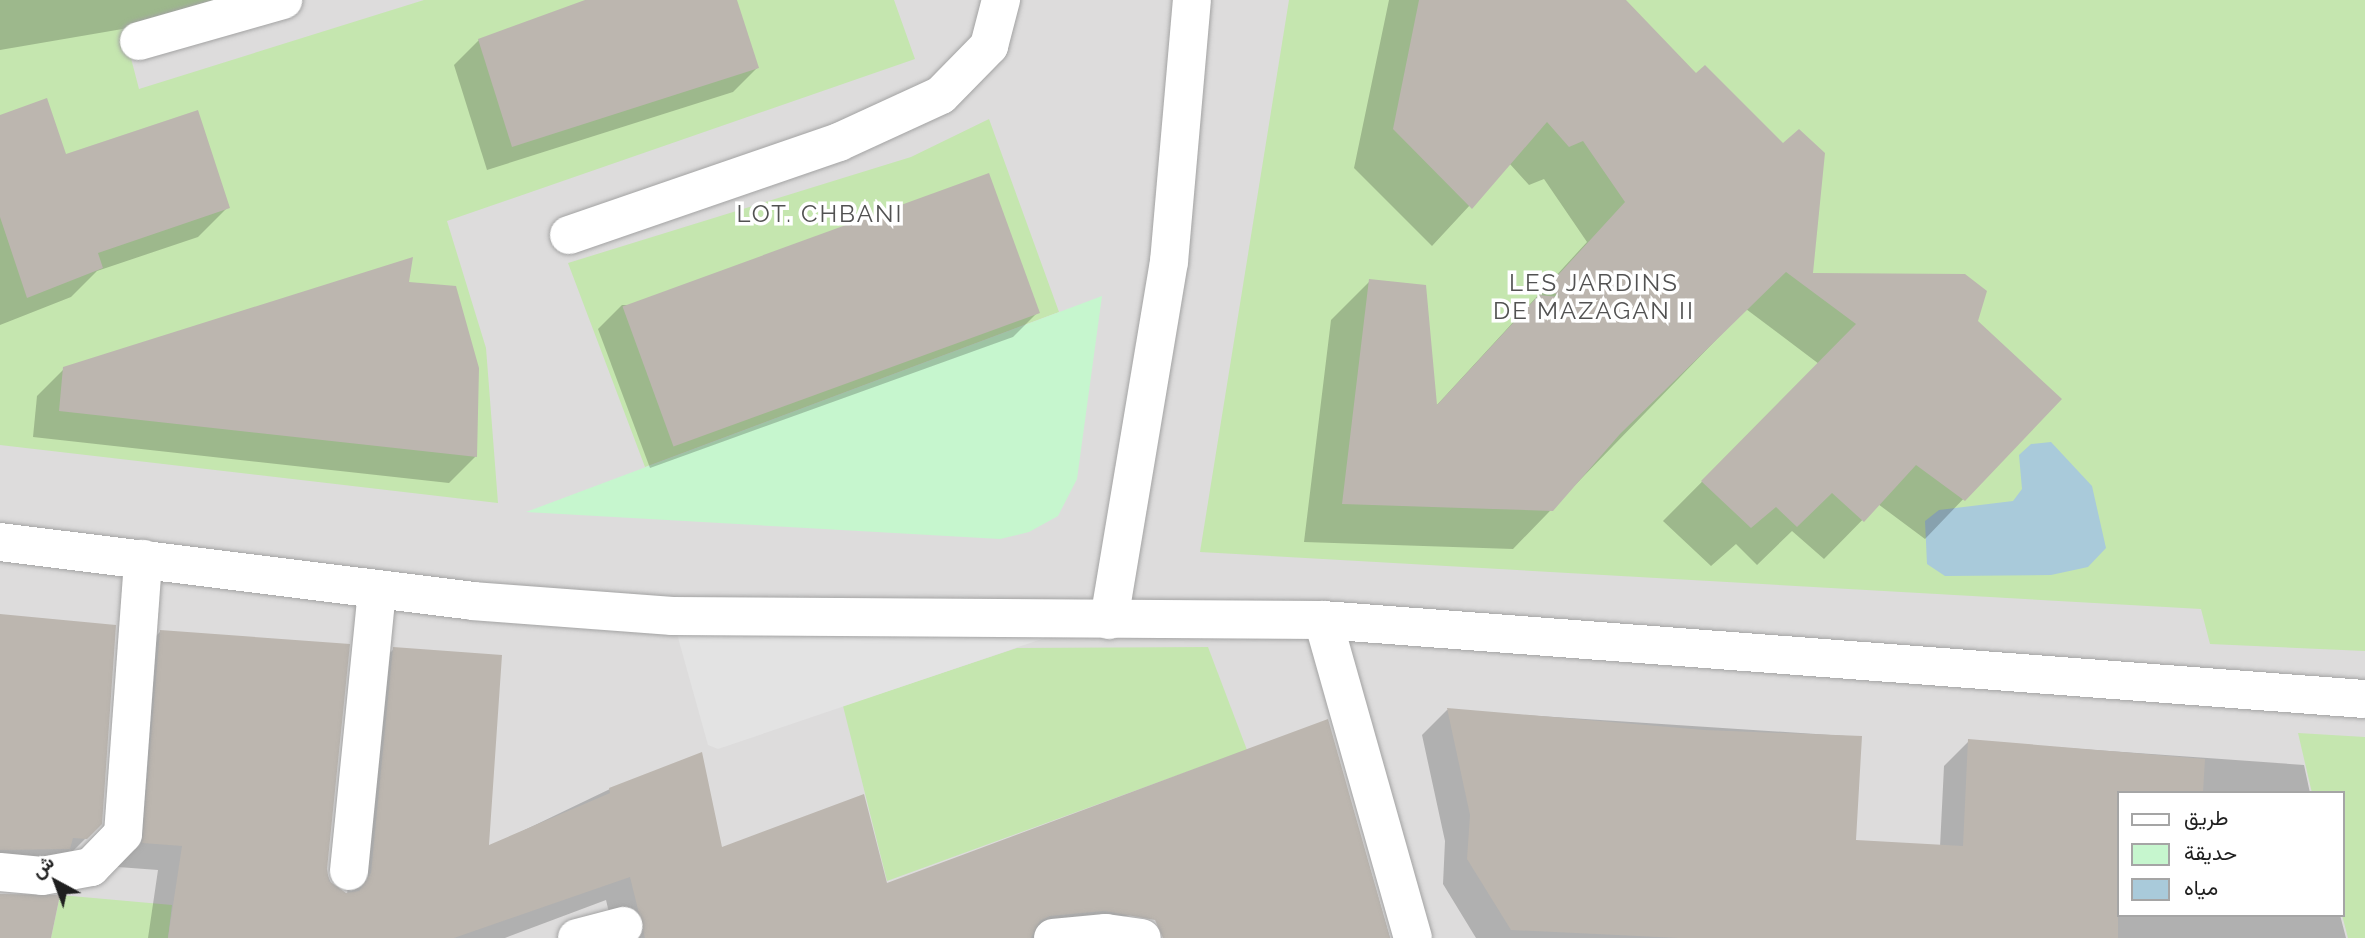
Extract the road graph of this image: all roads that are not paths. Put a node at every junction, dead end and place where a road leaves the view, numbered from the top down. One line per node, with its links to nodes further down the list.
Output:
1 (283, 0): 4 (street)
2 (1001, 0): 5 (street)
3 (1192, 0): 9 (street)
4 (139, 41)
5 (569, 235)
6 (0, 542): 7 (street)
7 (143, 559): 8 (street); 13 (street)
8 (377, 589): 9 (street); 12 (street)
9 (1110, 620): 10 (street)
10 (1323, 620): 11 (street); 18 (street)
11 (2365, 699)
12 (349, 871)
13 (0, 872)
14 (622, 926): 15 (street)
15 (577, 938)
16 (1053, 938): 17 (street)
17 (1142, 938)
18 (1413, 938)

